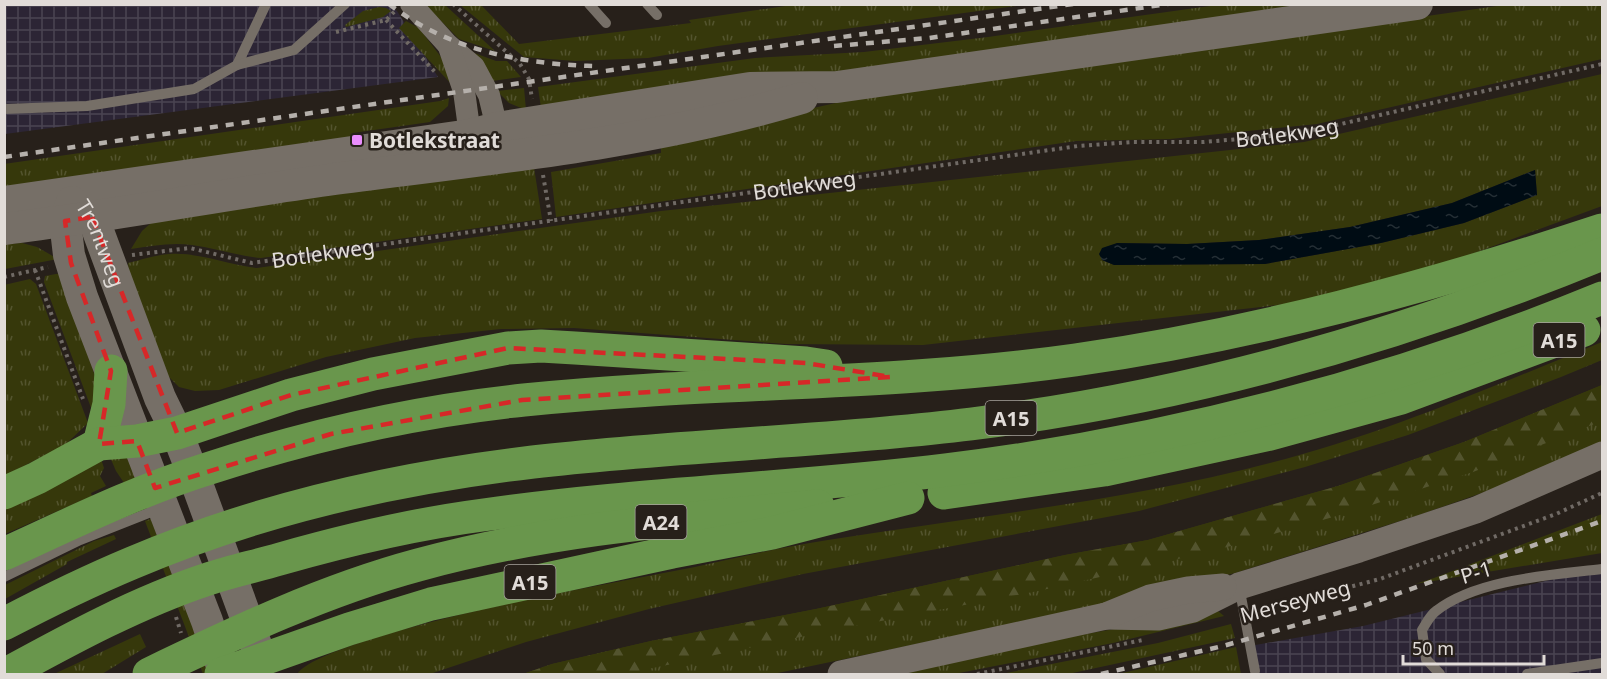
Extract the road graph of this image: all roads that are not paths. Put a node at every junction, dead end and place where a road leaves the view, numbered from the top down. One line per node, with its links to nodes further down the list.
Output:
1 (266, 4): 9 (lane)
2 (345, 4): 9 (lane)
3 (411, 4): 12 (street)
4 (589, 4): 8 (lane)
5 (648, 4): 7 (lane)
6 (1417, 4): 10 (main road)
7 (657, 15)
8 (606, 23)
9 (237, 65): 11 (lane)
10 (837, 87): 12 (main road); 13 (main road)
11 (4, 109)
12 (483, 131): 13 (street); 14 (main road)
13 (488, 160): 16 (main road)
14 (75, 192): 15 (main road); 16 (main road, Trentweg)
15 (4, 202)
16 (79, 219): 17 (main road); 22 (main road, Trentweg); 24 (main road, Trentweg)
17 (4, 229)
18 (1602, 230): 23 (highway, A15)
19 (1602, 254): 35 (highway, A15)
20 (1602, 298): 41 (highway, A15)
21 (1602, 323): 29 (highway, A15)
22 (111, 371): 25 (main road, Trentweg); 26 (highway)
23 (891, 377): 24 (highway, A15); 31 (highway, A15)
24 (177, 433): 25 (highway, A15); 37 (main road, Trentweg)
25 (137, 441): 26 (highway, A15); 30 (main road, Trentweg)
26 (99, 444): 28 (highway, A15)
27 (1602, 455): 34 (street, Merseyweg)
28 (4, 493)
29 (908, 498): 37 (highway, A15); 38 (highway, A24)
30 (162, 507): 33 (lane); 40 (main road, Trentweg)
31 (4, 554)
32 (1602, 569): 43 (lane, P-1)
33 (4, 577)
34 (1239, 586): 39 (lane); 42 (street, Merseyweg)
35 (4, 624)
36 (1602, 663): 44 (lane)
37 (265, 668): 40 (highway, A15)
38 (158, 670)
39 (1255, 671)
40 (223, 674)
41 (6, 675)
42 (841, 675)
43 (1440, 675)
44 (1527, 675)

